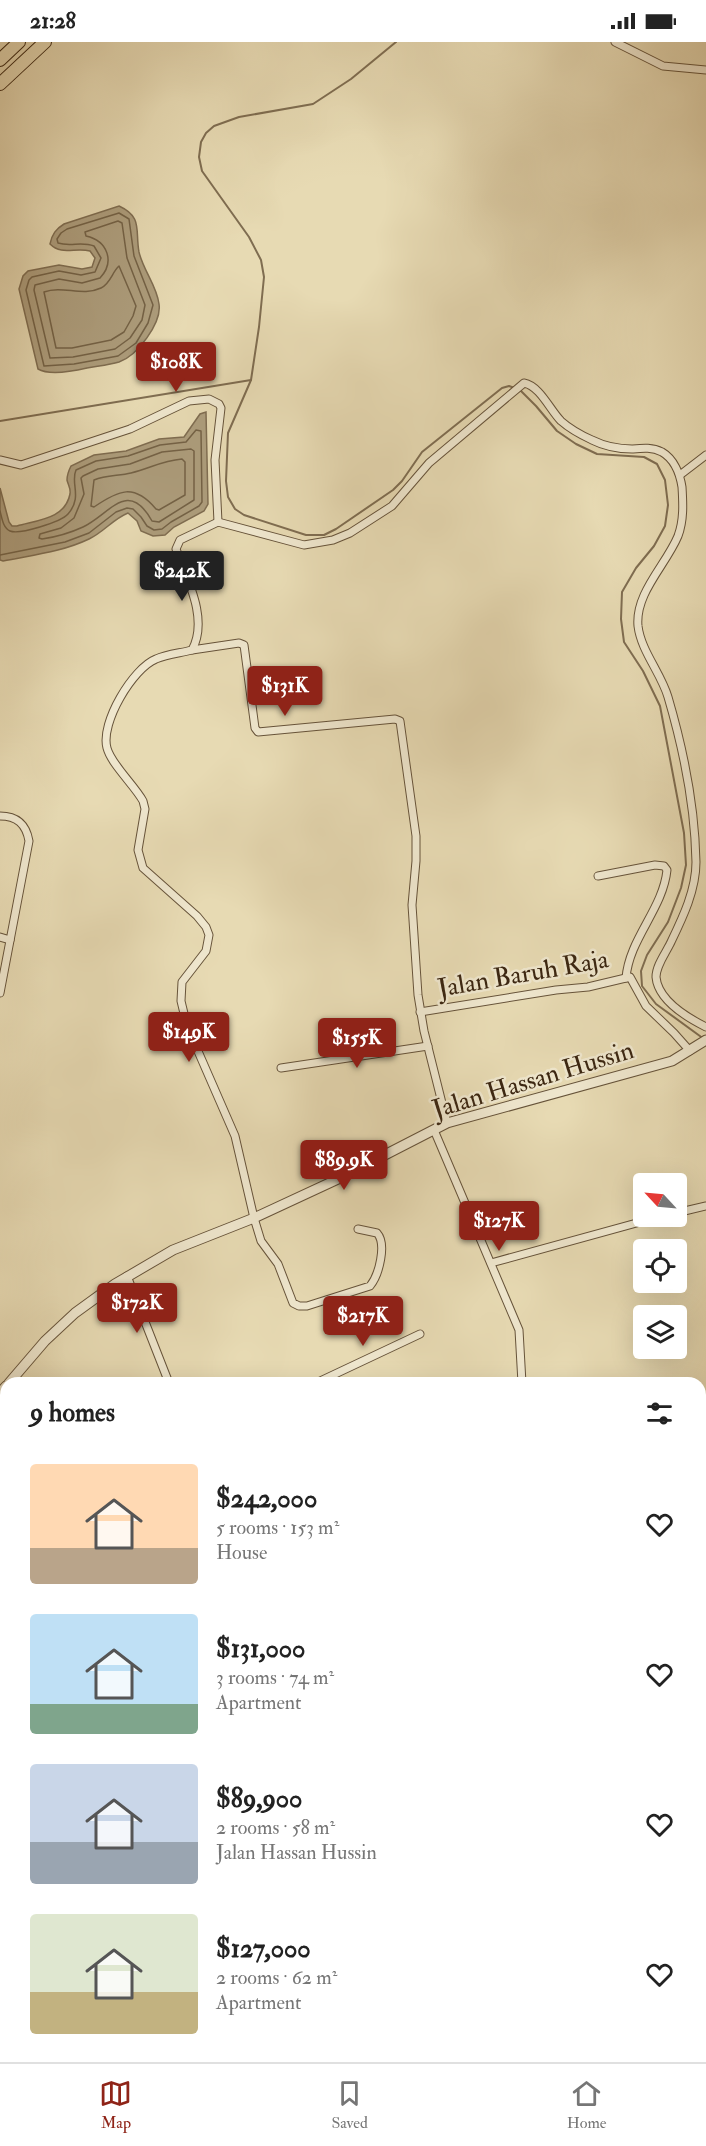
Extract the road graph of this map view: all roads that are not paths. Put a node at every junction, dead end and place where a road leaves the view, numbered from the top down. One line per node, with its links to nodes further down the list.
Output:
1 (19, 42): 4 (highway)
2 (45, 42): 6 (highway)
3 (615, 42): 5 (street)
4 (0, 60)
5 (706, 70)
6 (0, 84)
7 (706, 455): 9 (street)
8 (0, 460): 10 (street)
9 (680, 475): 10 (street); 19 (street)
10 (218, 522): 11 (street)
11 (192, 650): 18 (street); 27 (street)
12 (0, 816): 15 (street)
13 (598, 876): 16 (street)
14 (0, 937): 15 (street)
15 (10, 940): 17 (street)
16 (629, 978): 18 (street, Jalan Baruh Raja); 21 (street)
17 (0, 993)
18 (420, 1012): 20 (street)
19 (706, 1027)
20 (428, 1046): 22 (street); 23 (street)
21 (698, 1046): 23 (street, Jalan Hassan Hussin)
22 (281, 1068)
23 (447, 1123): 24 (street, Jalan Hassan Hussin)
24 (434, 1130): 27 (street, Jalan Hassan Hussin); 30 (street)
25 (706, 1206): 26 (street)
26 (687, 1210)
27 (254, 1218): 29 (street); 31 (street, Jalan Hassan Hussin)
28 (633, 1224): 30 (street)
29 (358, 1229)
30 (490, 1263): 36 (street)
31 (128, 1276): 33 (street, Jalan Hassan Hussin); 34 (street)
32 (420, 1334): 35 (street)
33 (14, 1377)
34 (167, 1377)
35 (329, 1377)
36 (522, 1377)

